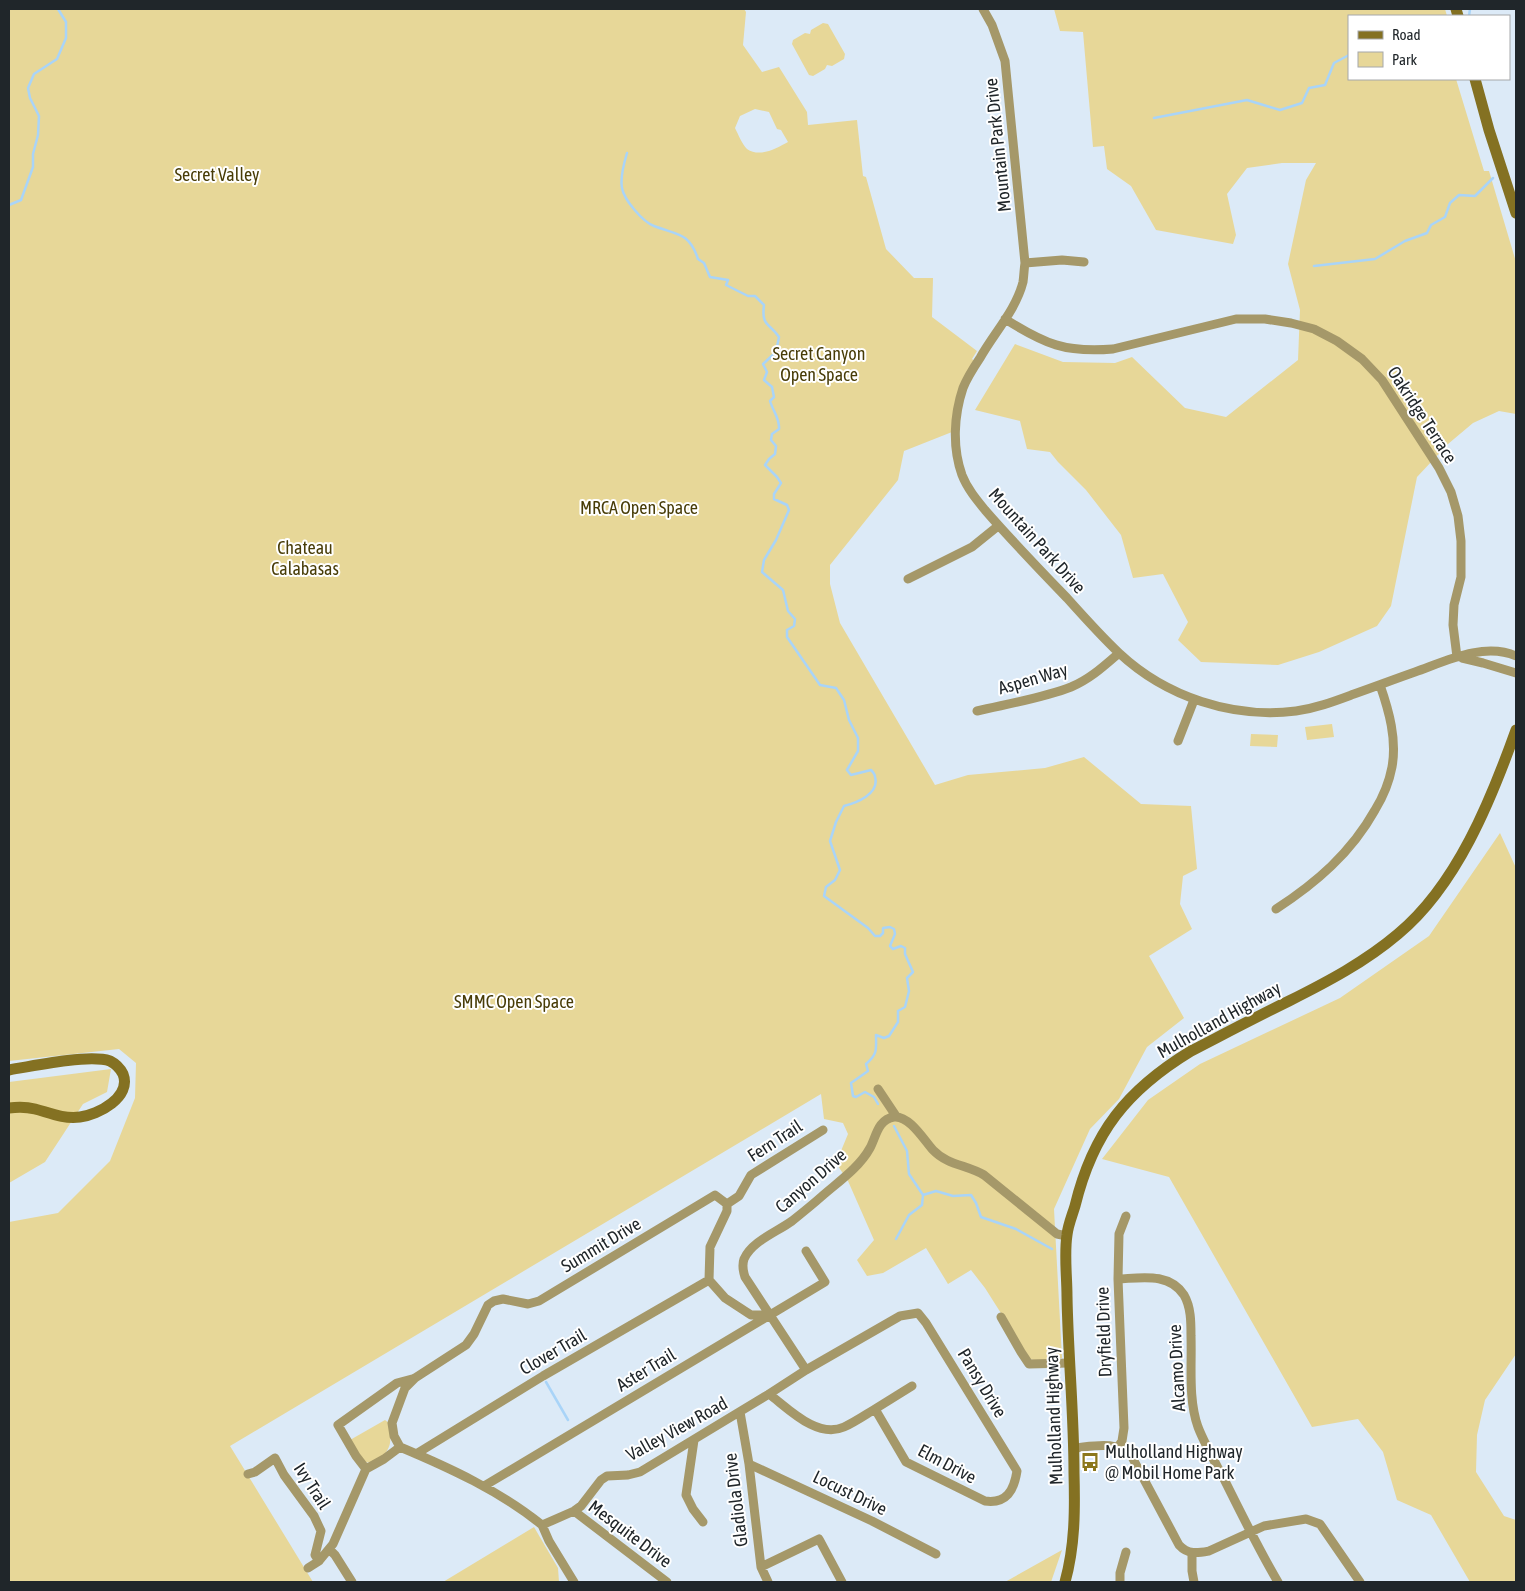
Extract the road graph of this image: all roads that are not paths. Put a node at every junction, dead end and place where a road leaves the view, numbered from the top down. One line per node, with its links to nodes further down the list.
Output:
1 (983, 9): 5 (street, Mountain Park Drive)
2 (1475, 80): 3 (main road)
3 (1516, 213)
4 (1084, 262): 5 (street)
5 (1025, 263): 6 (street, Mountain Park Drive)
6 (1006, 319): 7 (street, Mountain Park Drive); 12 (street, Oakridge Terrace)
7 (998, 526): 8 (street); 10 (street, Mountain Park Drive)
8 (908, 579)
9 (1502, 652): 11 (street, Mountain Park Drive); 12 (street, Mountain Park Drive); 13 (street)
10 (1119, 653): 16 (street, Mountain Park Drive); 17 (street, Aspen Way)
11 (1516, 656)
12 (1457, 657): 13 (street); 15 (street, Mountain Park Drive)
13 (1497, 667): 14 (street)
14 (1516, 673)
15 (1380, 685): 16 (street, Mountain Park Drive); 20 (street)
16 (1194, 700): 19 (street)
17 (977, 710)
18 (1516, 730): 28 (main road, Mulholland Highway)
19 (1178, 741)
20 (1276, 909)
21 (9, 1070): 23 (main road)
22 (878, 1089): 24 (street)
23 (9, 1108)
24 (896, 1116): 28 (street); 33 (street, Canyon Drive)
25 (823, 1130): 26 (street, Fern Trail)
26 (727, 1204): 31 (street); 37 (street, Summit Drive)
27 (1126, 1216): 30 (street, Dryfield Drive)
28 (1067, 1236): 35 (main road, Mulholland Highway)
29 (806, 1251): 33 (street, Aster Trail)
30 (1118, 1279): 44 (street, Dryfield Drive); 55 (street, Alcamo Drive)
31 (709, 1280): 33 (street); 46 (street, Clover Trail)
32 (918, 1313): 36 (street, Valley View Road); 49 (street, Pansy Drive)
33 (770, 1315): 36 (street, Canyon Drive); 51 (street, Aster Trail)
34 (1001, 1317): 35 (street)
35 (1069, 1363): 45 (main road, Mulholland Highway)
36 (806, 1370): 39 (street, Valley View Road)
37 (415, 1378): 43 (street, Summit Drive); 48 (street)
38 (912, 1386): 40 (street)
39 (769, 1394): 40 (street); 41 (street, Valley View Road)
40 (875, 1409): 49 (street, Elm Drive)
41 (740, 1412): 42 (street, Valley View Road); 47 (street, Gladiola Drive)
42 (694, 1440): 52 (street, Valley View Road); 53 (street)
43 (400, 1447): 46 (street); 48 (street)
44 (1118, 1447): 45 (street); 58 (street)
45 (1074, 1448): 68 (main road, Mulholland Highway)
46 (416, 1454): 51 (street)
47 (749, 1464): 59 (street, Locust Drive); 61 (street, Gladiola Drive)
48 (366, 1469): 56 (street)
49 (1017, 1471)
50 (248, 1474): 60 (street, Ivy Trail)
51 (484, 1486): 54 (street)
52 (574, 1511): 54 (street, Valley View Road); 65 (street, Mesquite Drive)
53 (702, 1522)
54 (542, 1525): 64 (street)
55 (1250, 1532): 58 (street); 71 (street, Alcamo Drive); 72 (street)
56 (330, 1550): 60 (street); 63 (street)
57 (1126, 1552): 69 (street)
58 (1192, 1553): 70 (street)
59 (936, 1554)
60 (319, 1561): 62 (street)
61 (761, 1567): 66 (street, Gladiola Drive); 67 (street)
62 (308, 1568)
63 (352, 1582)
64 (574, 1582)
65 (667, 1582)
66 (768, 1582)
67 (842, 1582)
68 (1065, 1582)
69 (1120, 1582)
70 (1194, 1582)
71 (1278, 1582)
72 (1360, 1582)

